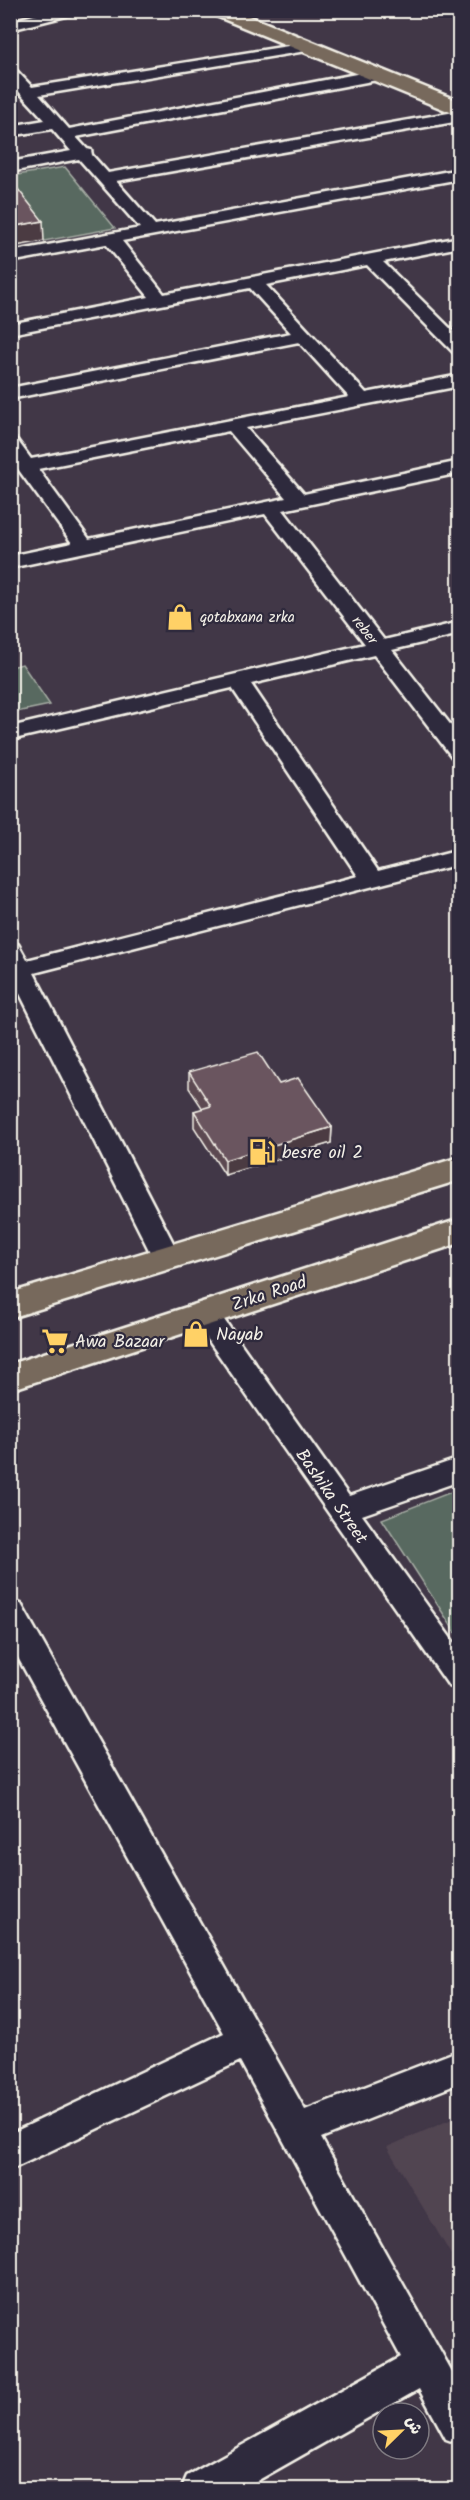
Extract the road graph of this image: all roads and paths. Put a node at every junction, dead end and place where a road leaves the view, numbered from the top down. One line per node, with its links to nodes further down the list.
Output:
1 (73, 10): 4 (street)
2 (217, 10): 5 (main road)
3 (254, 10): 9 (main road)
4 (15, 18)
5 (308, 47): 7 (main road); 8 (street)
6 (10, 72): 8 (street)
7 (377, 75): 10 (main road); 12 (street)
8 (30, 92): 12 (street)
9 (459, 92)
10 (459, 110)
11 (459, 116): 17 (street)
12 (62, 128): 13 (street); 14 (street)
13 (10, 131)
14 (85, 153): 15 (street); 17 (street)
15 (10, 167)
16 (459, 174): 18 (street)
17 (107, 178): 18 (street)
18 (152, 231): 19 (street)
19 (111, 239): 21 (street); 24 (street)
20 (459, 242): 22 (street)
21 (10, 257)
22 (370, 259): 23 (street); 27 (street)
23 (254, 282): 24 (street); 26 (street)
24 (160, 300): 25 (street)
25 (10, 329)
26 (303, 336): 29 (street); 30 (street)
27 (459, 349)
28 (459, 380): 30 (street)
29 (10, 394)
30 (362, 400): 31 (street)
31 (233, 425): 33 (street); 36 (street)
32 (10, 444): 33 (street)
33 (20, 465): 38 (street)
34 (453, 468): 35 (street); 36 (street)
35 (459, 485)
36 (299, 501): 37 (street)
37 (270, 507): 38 (street); 41 (street, reber)
38 (85, 547): 39 (street)
39 (10, 562)
40 (459, 628): 41 (street)
41 (378, 646): 42 (street); 44 (street, reber)
42 (237, 679): 43 (street); 46 (street)
43 (10, 734)
44 (459, 752)
45 (459, 857): 46 (street)
46 (373, 880): 47 (street)
47 (16, 959): 50 (street)
48 (459, 1168): 50 (main road)
49 (459, 1231): 52 (main road, Zrka Road)
50 (167, 1258): 51 (main road)
51 (10, 1306)
52 (205, 1314): 53 (main road, Zrka Road); 55 (street, Bashika Street)
53 (10, 1377)
54 (459, 1469): 55 (street)
55 (342, 1510): 57 (street, Bashika Street)
56 (10, 1613): 58 (street)
57 (459, 1677)
58 (247, 2040): 60 (street); 61 (street)
59 (459, 2066): 60 (street)
60 (297, 2131): 62 (street)
61 (10, 2153)
62 (426, 2364): 63 (street); 64 (street)
63 (459, 2425)
64 (201, 2490)

